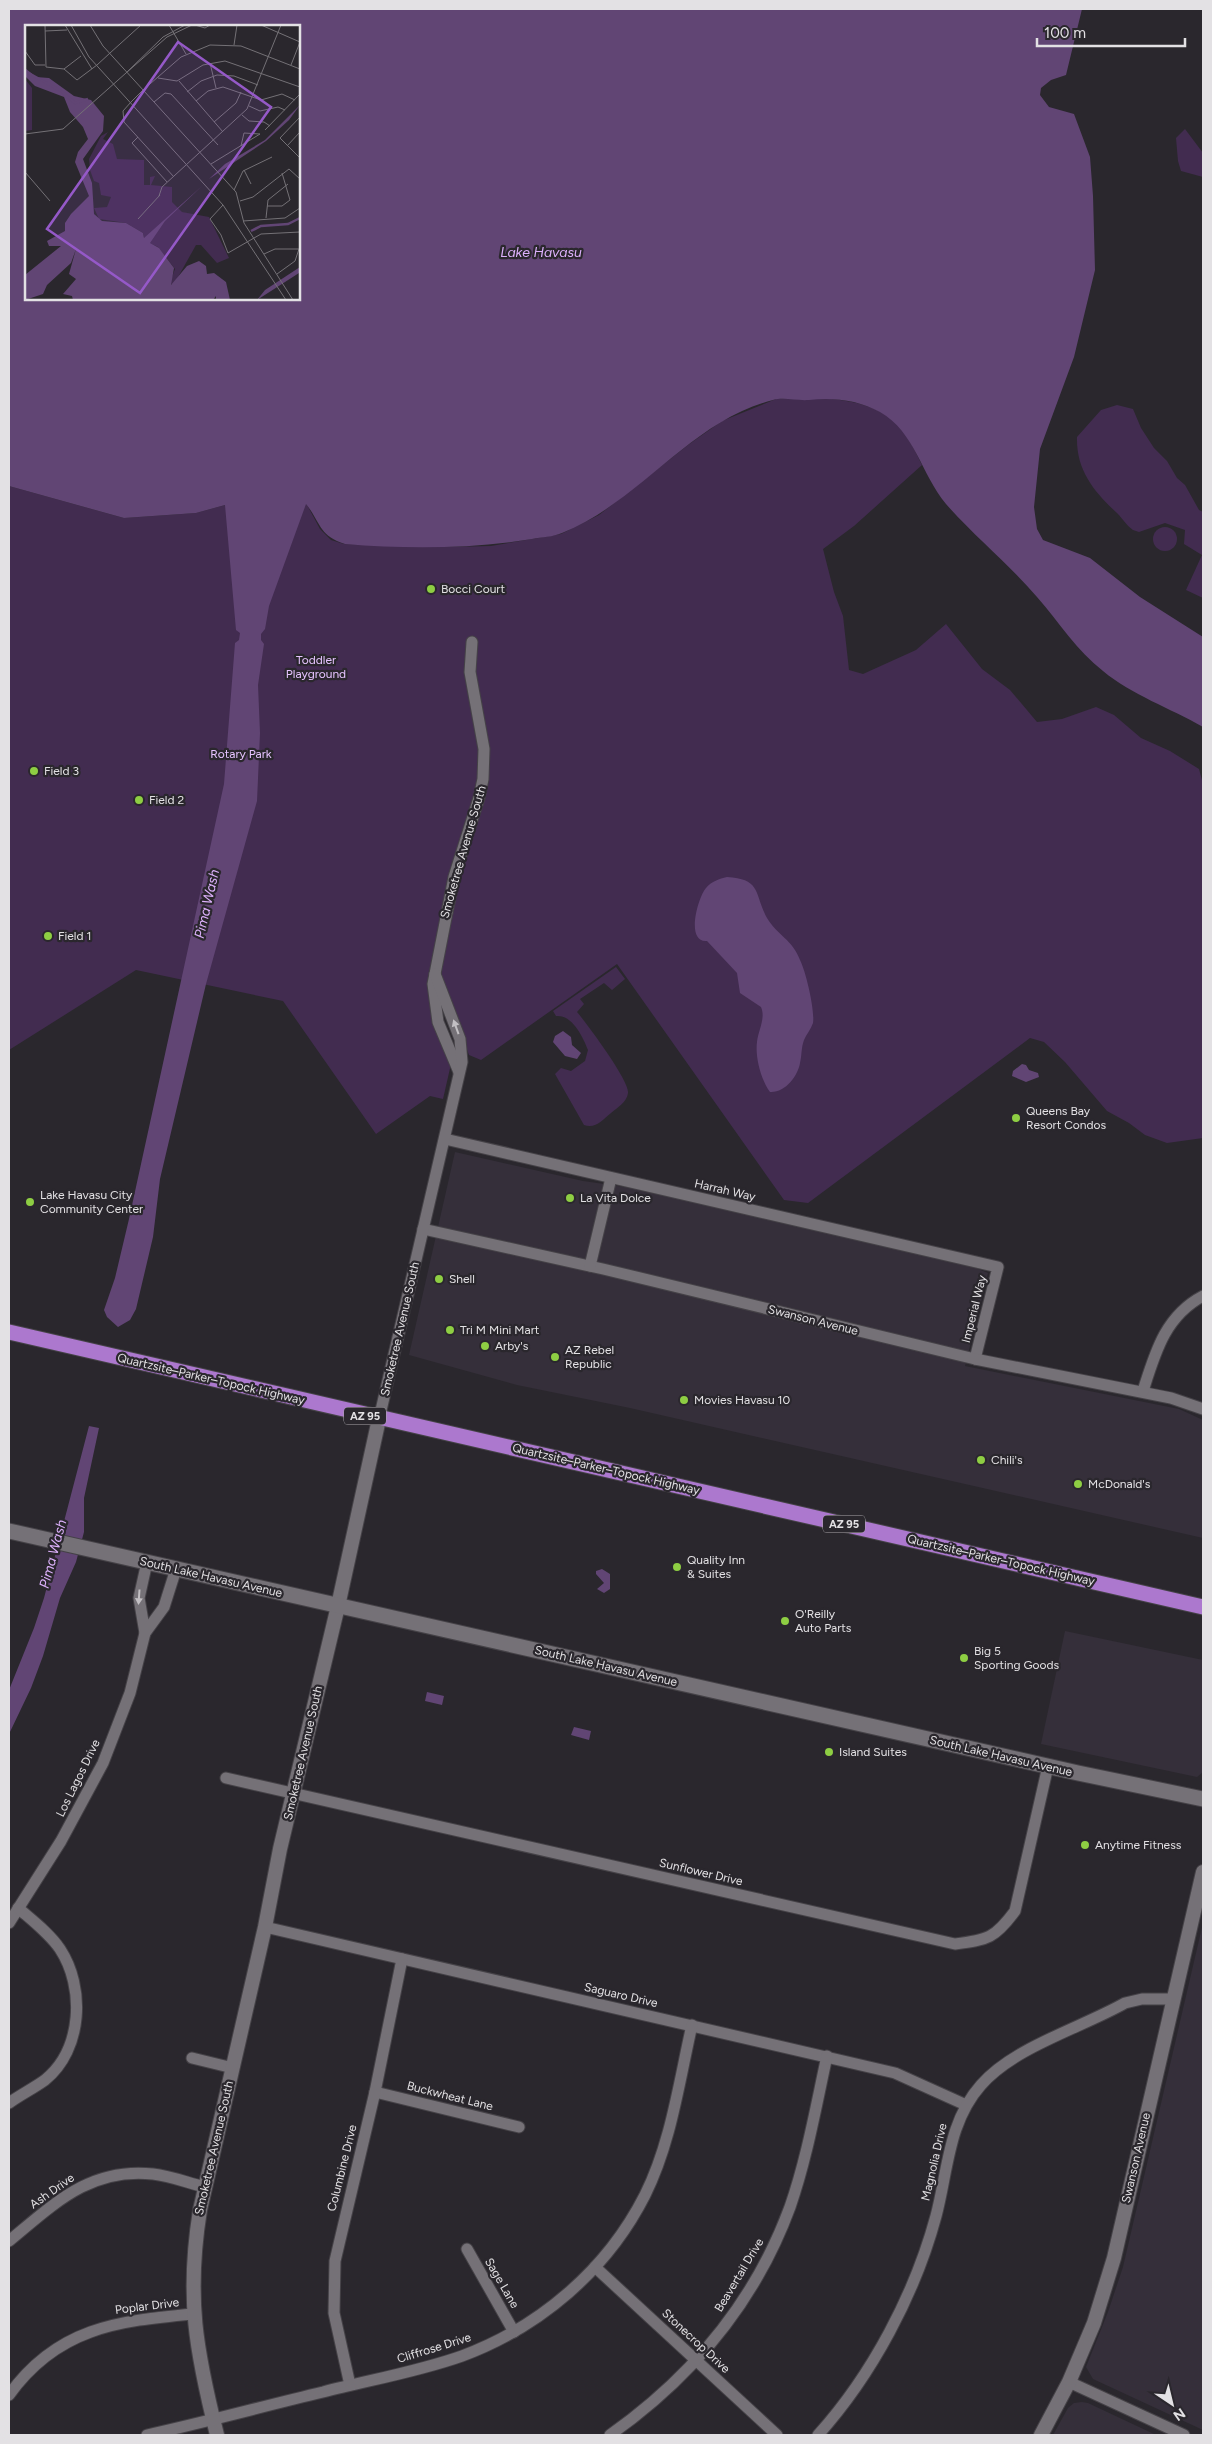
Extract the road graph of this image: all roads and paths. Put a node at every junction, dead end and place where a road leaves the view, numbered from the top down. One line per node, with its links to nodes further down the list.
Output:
1 (472, 642): 2 (street, Smoketree Avenue South)
2 (445, 1139): 3 (street, Harrah Way); 4 (street, Smoketree Avenue South)
3 (611, 1178): 5 (street); 6 (street, Harrah Way)
4 (423, 1229): 5 (street, Swanson Avenue); 12 (street, Smoketree Avenue South)
5 (590, 1266): 9 (street, Swanson Avenue)
6 (998, 1267): 9 (street, Imperial Way)
7 (1203, 1296): 10 (street)
8 (9, 1332): 12 (highway, Quartzsite–Parker–Topock Highway / AZ 95)
9 (975, 1359): 10 (street, Swanson Avenue)
10 (1143, 1391): 11 (street, Swanson Avenue)
11 (1203, 1409)
12 (379, 1419): 16 (street, Smoketree Avenue South); 17 (highway, Quartzsite–Parker–Topock Highway / AZ 95)
13 (9, 1531): 14 (main road, South Lake Havasu Avenue)
14 (147, 1562): 15 (main road, South Lake Havasu Avenue); 18 (street, Los Lagos Drive, one-way to 18)
15 (176, 1569): 16 (main road, South Lake Havasu Avenue); 18 (street, Los Lagos Drive)
16 (338, 1606): 19 (main road, South Lake Havasu Avenue); 21 (street, Smoketree Avenue South)
17 (1203, 1607)
18 (145, 1633): 24 (street, Los Lagos Drive)
19 (1048, 1766): 21 (street, Sunflower Drive); 22 (main road, South Lake Havasu Avenue)
20 (226, 1778): 21 (street, Sunflower Drive)
21 (294, 1792): 26 (street, Smoketree Avenue South)
22 (1203, 1799)
23 (1203, 1872): 28 (street, Swanson Avenue)
24 (18, 1908): 25 (street, Los Lagos Drive); 34 (street)
25 (9, 1923)
26 (265, 1927): 27 (street, Saguaro Drive); 32 (street, Smoketree Avenue South)
27 (402, 1959): 29 (street, Saguaro Drive); 33 (street, Columbine Drive)
28 (1172, 1999): 35 (street, Magnolia Drive); 44 (street, Swanson Avenue)
29 (692, 2025): 30 (street, Saguaro Drive); 40 (street, Cliffrose Drive)
30 (827, 2056): 35 (street, Saguaro Drive); 43 (street, Beavertail Drive)
31 (192, 2058): 32 (street)
32 (233, 2068): 37 (street, Smoketree Avenue South)
33 (375, 2092): 36 (street, Buckwheat Lane); 45 (street, Columbine Drive)
34 (9, 2102)
35 (966, 2105): 52 (street, Magnolia Drive)
36 (520, 2127)
37 (205, 2187): 38 (street, Ash Drive); 41 (street, Smoketree Avenue South)
38 (9, 2241)
39 (467, 2249): 42 (street, Sage Lane)
40 (595, 2267): 42 (street, Cliffrose Drive); 43 (street, Stonecrop Drive)
41 (193, 2314): 46 (street, Poplar Drive); 47 (street, Smoketree Avenue South)
42 (514, 2332): 45 (street, Cliffrose Drive)
43 (697, 2361): 50 (street, Beavertail Drive); 51 (street, Stonecrop Drive)
44 (1069, 2382): 53 (street, Swanson Avenue); 54 (street)
45 (350, 2385): 47 (street, Cliffrose Drive)
46 (9, 2395)
47 (213, 2419): 48 (street, Cliffrose Drive); 49 (street, Smoketree Avenue South)
48 (147, 2435)
49 (217, 2435)
50 (610, 2435)
51 (777, 2435)
52 (818, 2435)
53 (1042, 2435)
54 (1184, 2435)

